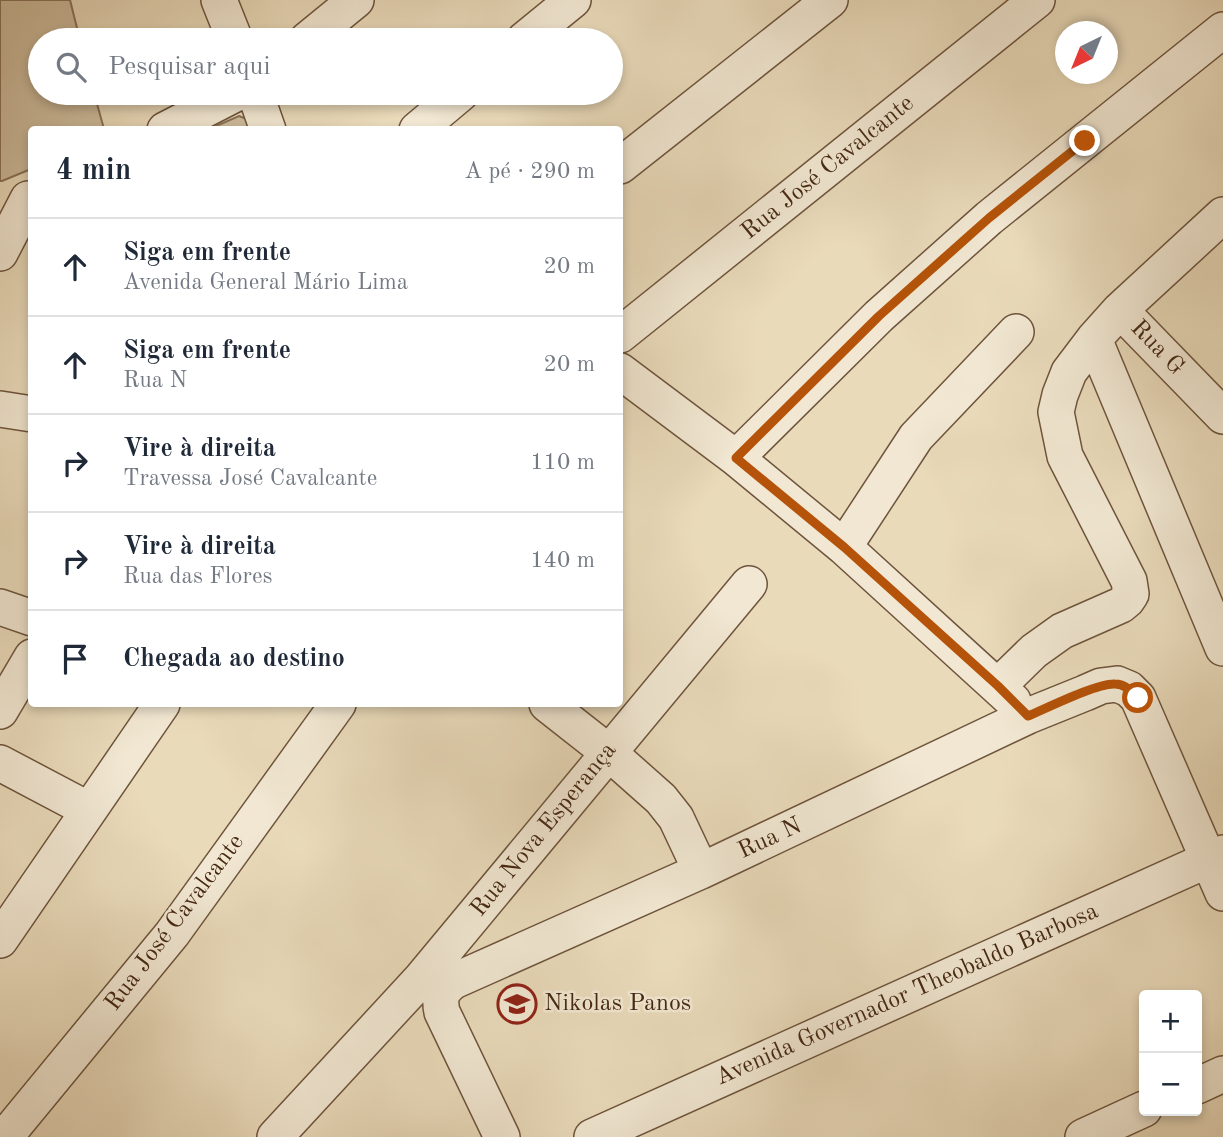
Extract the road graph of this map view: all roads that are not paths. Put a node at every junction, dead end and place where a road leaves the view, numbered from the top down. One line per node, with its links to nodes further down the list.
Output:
1 (219, 0): 6 (street)
2 (356, 0): 7 (street)
3 (573, 0): 8 (street)
4 (830, 0): 16 (street)
5 (1037, 0): 22 (street, Rua José Cavalcante)
6 (230, 28)
7 (322, 28)
8 (539, 28)
9 (1223, 30): 28 (street)
10 (214, 105): 13 (street)
11 (259, 105): 14 (street)
12 (447, 105): 15 (street)
13 (173, 126)
14 (267, 126)
15 (422, 126)
16 (623, 164)
17 (23, 198): 19 (street)
18 (1222, 217): 20 (street)
19 (0, 253)
20 (1120, 310): 23 (street); 27 (street, Rua G)
21 (1016, 332): 29 (street)
22 (623, 333)
23 (1094, 339): 33 (street); 35 (street)
24 (623, 373): 28 (street)
25 (0, 409): 26 (street)
26 (28, 413)
27 (1223, 416)
28 (736, 458): 29 (street)
29 (844, 547): 35 (street)
30 (749, 584): 41 (street, Rua Nova Esperança)
31 (0, 607): 32 (street)
32 (28, 617)
33 (1223, 648)
34 (28, 664): 39 (street)
35 (998, 686): 40 (street)
36 (160, 707): 43 (street)
37 (336, 707): 52 (street, Rua José Cavalcante)
38 (551, 707): 41 (street)
39 (0, 711)
40 (1028, 716): 44 (street, Rua N); 45 (street, Rua N)
41 (608, 752): 45 (street); 48 (street, Rua Nova Esperança)
42 (0, 763): 43 (street)
43 (89, 810): 47 (street)
44 (1216, 857): 46 (street, Rua N); 55 (street, Avenida Governador Theobaldo Barbosa)
45 (701, 871): 48 (street, Rua N)
46 (1223, 893)
47 (0, 940)
48 (438, 987): 53 (street, Rua Nova Esperança); 54 (street)
49 (1223, 1074): 50 (street)
50 (1202, 1084)
51 (1139, 1112): 56 (street)
52 (5, 1137)
53 (275, 1137)
54 (502, 1137)
55 (592, 1137)
56 (1083, 1137)

